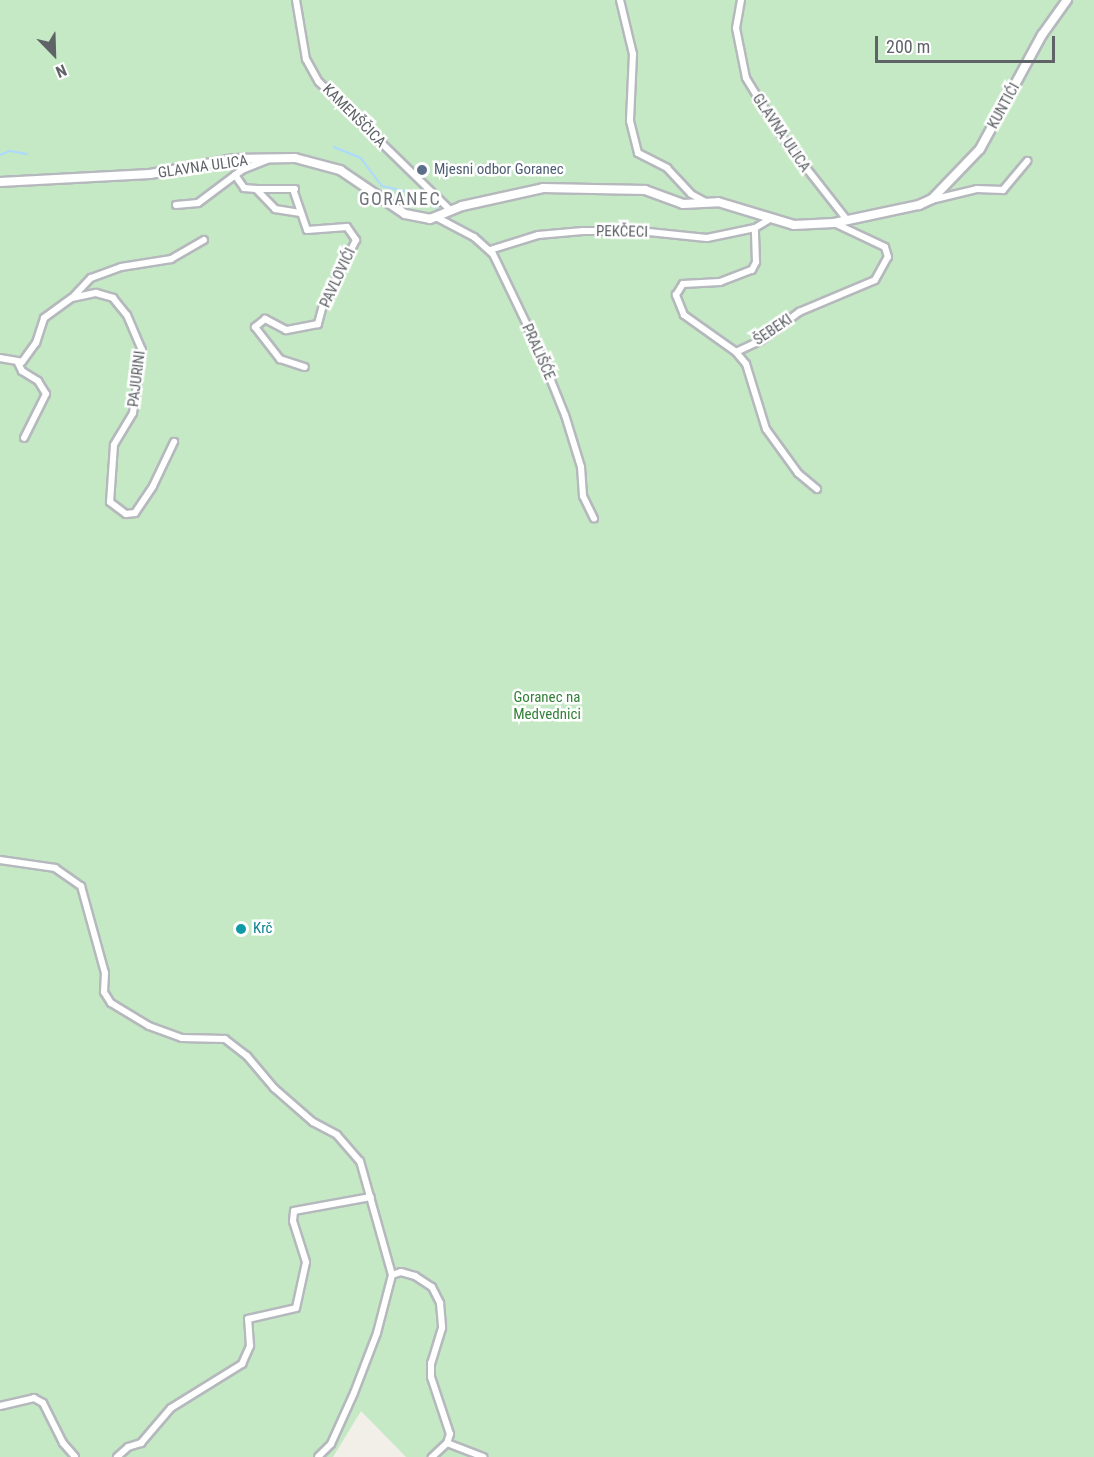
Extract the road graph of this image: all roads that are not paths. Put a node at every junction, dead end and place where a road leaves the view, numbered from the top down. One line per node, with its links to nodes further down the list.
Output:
1 (296, 0): 14 (street, KAMENŠČICA)
2 (620, 0): 11 (street, GLAVNA ULICA)
3 (741, 0): 16 (street, GLAVNA ULICA)
4 (1067, 0): 10 (street, KUNTIĆI)
5 (270, 159): 7 (street); 8 (main road, GLAVNA ULICA); 14 (main road, GLAVNA ULICA)
6 (1027, 161): 10 (street)
7 (236, 175): 9 (street, PAVLOVIĆI); 12 (street)
8 (0, 182)
9 (256, 189): 13 (street, PAVLOVIĆI); 13 (street)
10 (927, 201): 16 (street)
11 (706, 202): 14 (street, GLAVNA ULICA); 15 (street, GLAVNA ULICA)
12 (176, 205)
13 (299, 213): 25 (street, PAVLOVIĆI)
14 (440, 215): 20 (street)
15 (770, 219): 17 (street, GLAVNA ULICA); 18 (street, PEKČECI)
16 (847, 220): 17 (street)
17 (834, 223): 22 (street, ŠEBEKI)
18 (755, 228): 20 (street, PEKČECI); 22 (street)
19 (204, 240): 21 (street)
20 (490, 250): 29 (street, PRALIŠĆE)
21 (72, 297): 24 (street); 27 (street, PAJURINI)
22 (736, 352): 28 (street, ŠEBEKI)
23 (0, 358): 24 (street)
24 (18, 363): 26 (street)
25 (305, 367)
26 (24, 438)
27 (174, 442)
28 (817, 489)
29 (594, 519)
30 (0, 860): 31 (street)
31 (371, 1197): 32 (street); 36 (street)
32 (392, 1275): 34 (street); 37 (street)
33 (0, 1406): 35 (street)
34 (447, 1443): 39 (street); 40 (street)
35 (75, 1457)
36 (117, 1457)
37 (318, 1457)
38 (426, 1457): 39 (street)
39 (431, 1457)
40 (483, 1457)

